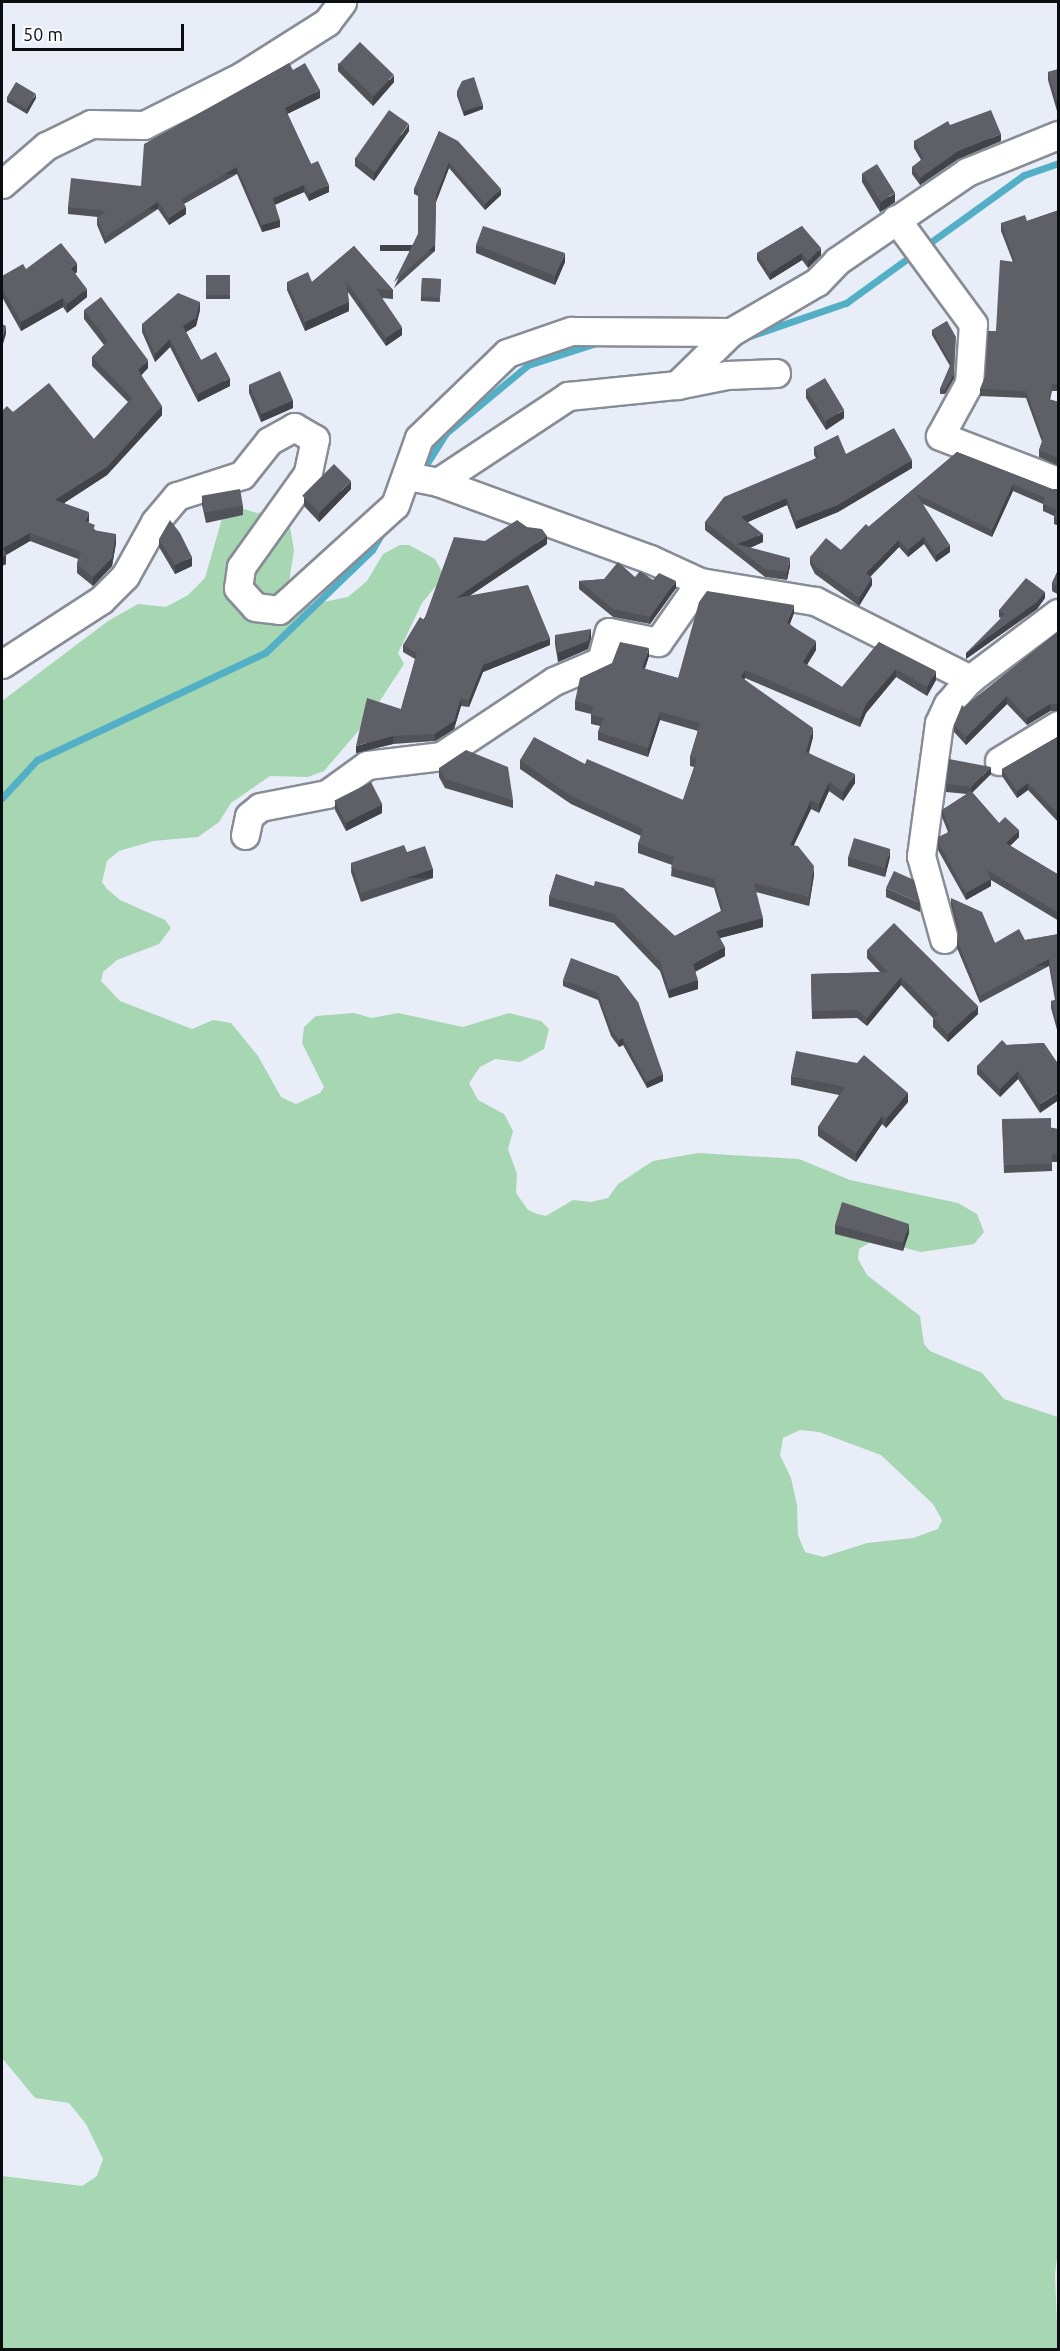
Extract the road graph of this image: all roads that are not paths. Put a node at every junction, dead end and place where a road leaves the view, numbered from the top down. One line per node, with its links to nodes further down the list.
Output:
1 (342, 2): 3 (street)
2 (1059, 135): 4 (street)
3 (2, 184)
4 (896, 219): 5 (street); 10 (street)
5 (731, 332): 7 (street); 8 (street)
6 (776, 373): 7 (street)
7 (677, 385): 9 (street)
8 (408, 476): 9 (street); 13 (street)
9 (438, 482): 11 (street)
10 (1059, 482)
11 (700, 582): 14 (street); 17 (street)
12 (1059, 613): 14 (street)
13 (2, 664)
14 (970, 680): 18 (street)
15 (1059, 725): 16 (street)
16 (999, 761)
17 (245, 836)
18 (944, 939)

